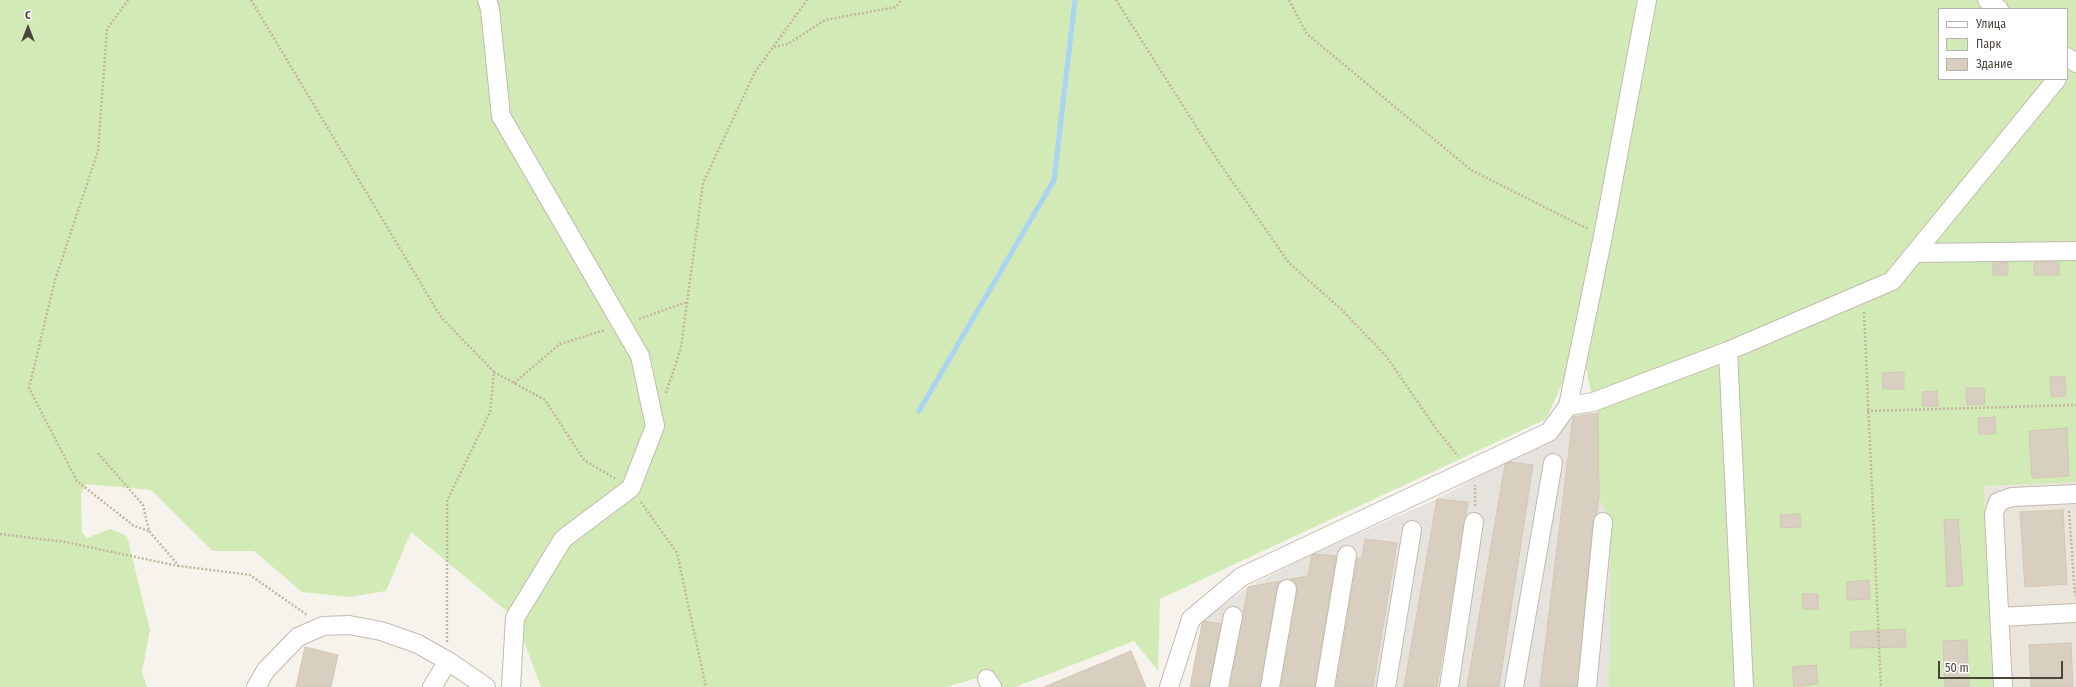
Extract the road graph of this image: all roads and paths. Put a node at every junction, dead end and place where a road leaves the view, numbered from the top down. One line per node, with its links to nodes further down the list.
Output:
1 (128, 0): 34 (path)
2 (251, 0): 20 (path)
3 (487, 0): 18 (street)
4 (807, 0): 11 (path)
5 (901, 0): 11 (path)
6 (1116, 0): 28 (path)
7 (1289, 0): 13 (path)
8 (1647, 0): 13 (street)
9 (1987, 0): 10 (street)
10 (1998, 8)
11 (773, 47): 17 (path)
12 (2056, 80): 15 (street)
13 (1603, 236): 24 (street)
14 (2076, 251): 15 (street)
15 (1916, 253): 16 (street)
16 (1864, 293): 19 (street); 25 (path)
17 (687, 302): 18 (path); 22 (path)
18 (622, 324): 21 (path); 29 (street)
19 (1728, 350): 24 (street); 58 (street)
20 (494, 372): 21 (path); 44 (path)
21 (514, 383): 29 (path)
22 (665, 397)
23 (2076, 405): 25 (path)
24 (1568, 406): 28 (street)
25 (1867, 411): 59 (path)
26 (98, 453): 34 (path)
27 (1553, 463): 56 (street)
28 (1469, 470): 31 (path); 50 (street)
29 (631, 488): 48 (street); 49 (path)
30 (2072, 494): 39 (path); 42 (street)
31 (1474, 522): 55 (street)
32 (1603, 522): 57 (street)
33 (1412, 530): 54 (street)
34 (149, 531): 37 (path)
35 (0, 534): 37 (path)
36 (1347, 555): 53 (street)
37 (179, 566): 43 (path)
38 (1287, 589): 52 (street)
39 (2076, 603)
40 (2076, 613): 42 (street)
41 (1232, 616): 51 (street)
42 (1999, 617): 60 (street)
43 (323, 626): 44 (street); 45 (street)
44 (448, 660): 46 (street); 47 (street)
45 (256, 687)
46 (432, 687)
47 (486, 687)
48 (511, 687)
49 (706, 687)
50 (1169, 687)
51 (1218, 687)
52 (1270, 687)
53 (1325, 687)
54 (1386, 687)
55 (1449, 687)
56 (1514, 687)
57 (1587, 687)
58 (1744, 687)
59 (1881, 687)
60 (2003, 687)

